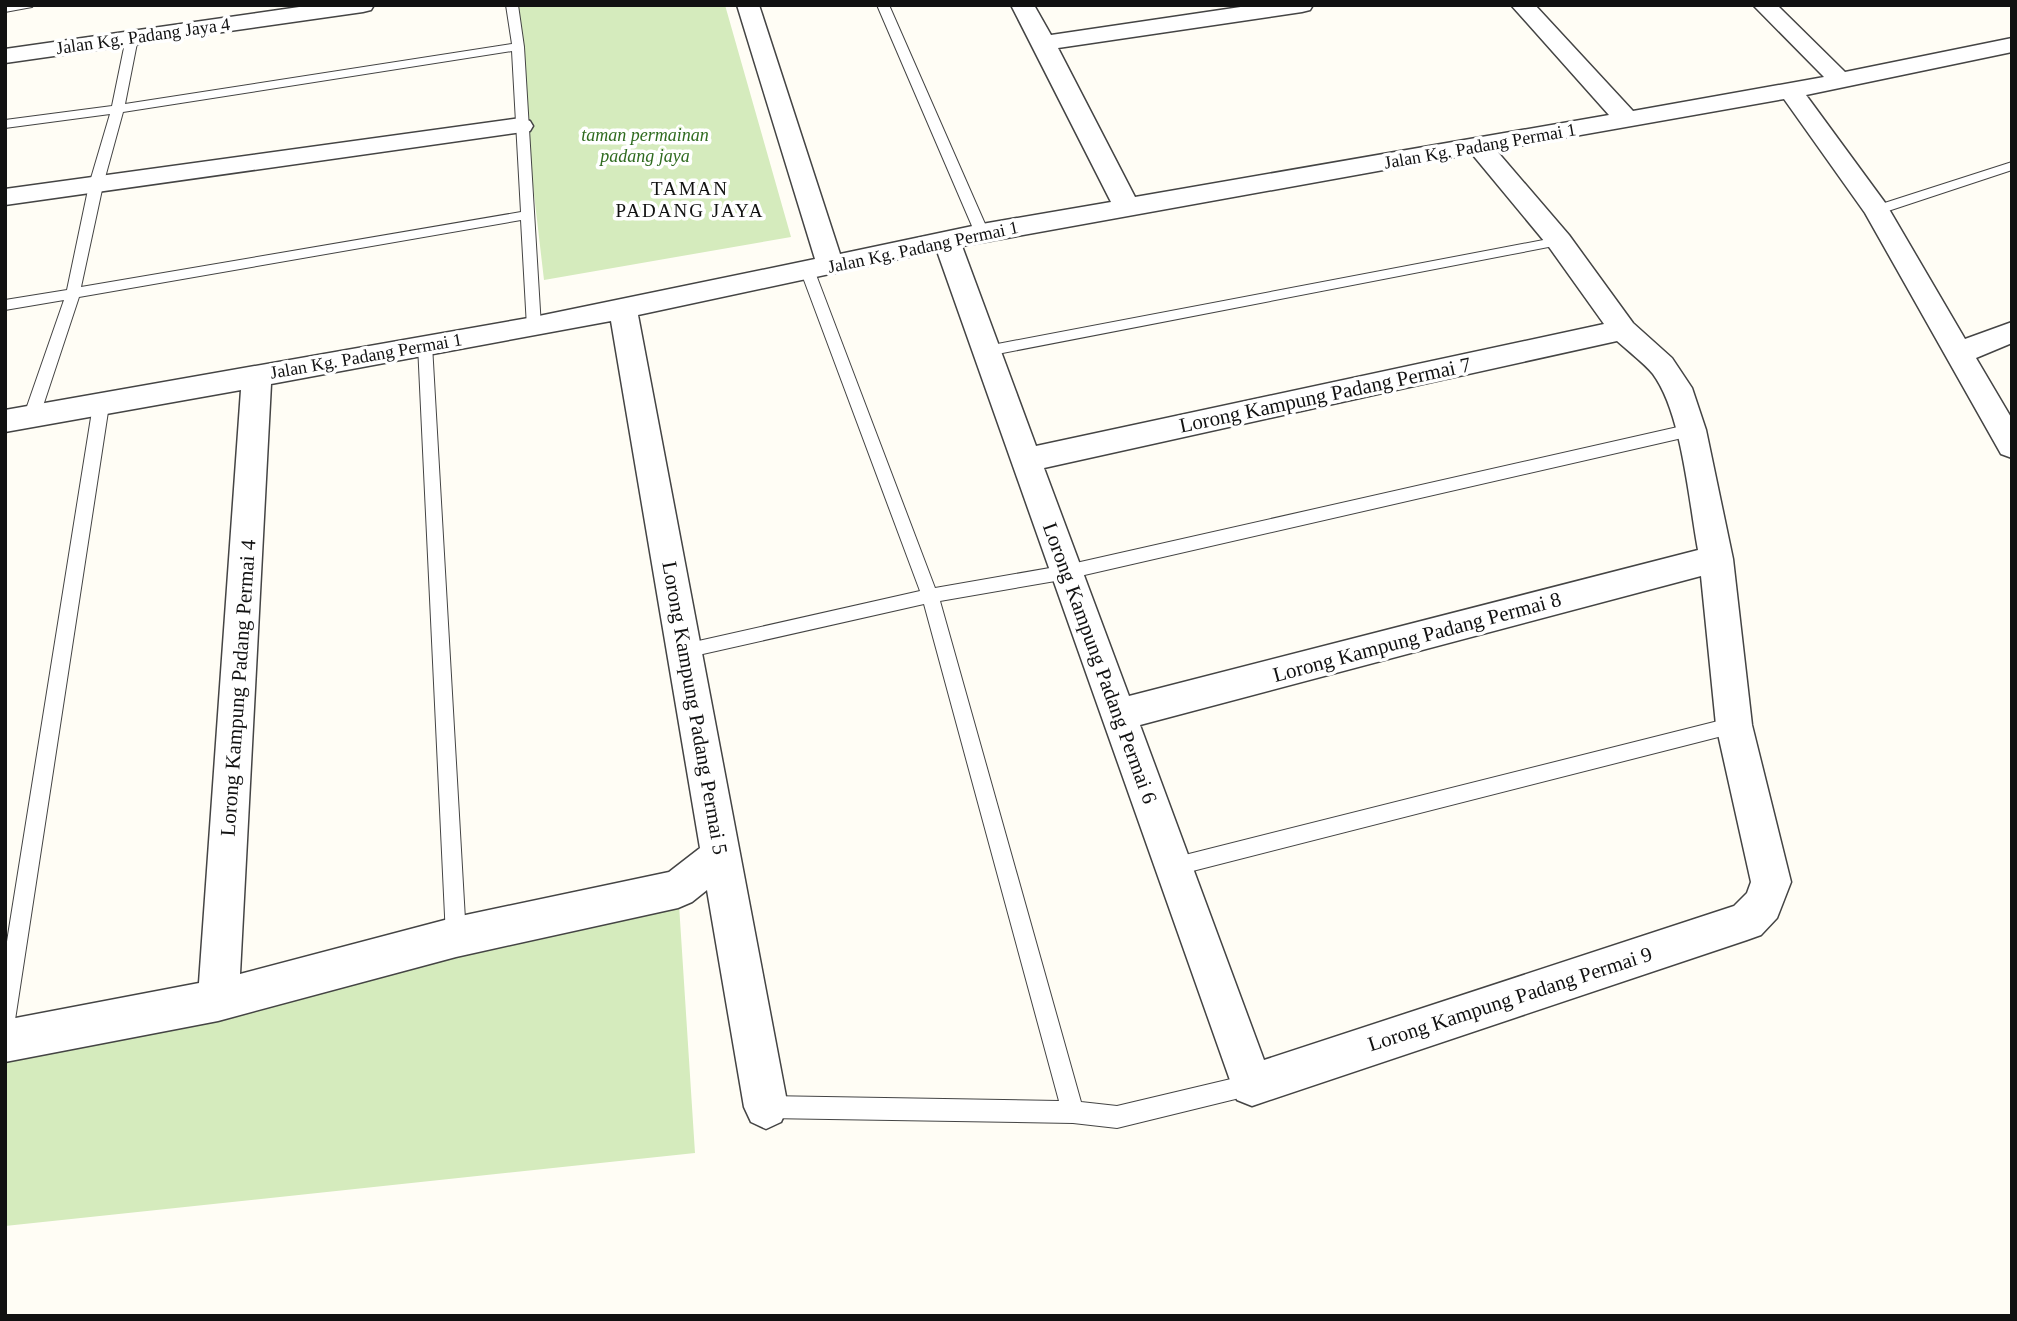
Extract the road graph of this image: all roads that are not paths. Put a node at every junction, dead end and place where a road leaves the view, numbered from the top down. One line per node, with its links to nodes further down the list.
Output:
1 (28, 5): 10 (lane)
2 (363, 5): 11 (street, Jalan Kg. Padang Jaya 4)
3 (512, 5): 14 (lane)
4 (748, 5): 32 (street)
5 (883, 5): 29 (lane)
6 (1022, 5): 12 (street)
7 (1302, 5): 12 (street)
8 (1522, 5): 19 (street)
9 (1764, 5): 16 (street)
10 (5, 9)
11 (132, 38): 15 (street, Jalan Kg. Padang Jaya 4); 18 (lane)
12 (1044, 43): 26 (street)
13 (2012, 45): 16 (street, Jalan Kg. Padang Permai 1)
14 (518, 47): 18 (lane); 21 (lane)
15 (5, 56)
16 (1840, 79): 17 (street, Jalan Kg. Padang Permai 1)
17 (1791, 91): 19 (street, Jalan Kg. Padang Permai 1); 27 (street)
18 (118, 109): 20 (lane); 24 (lane)
19 (1628, 120): 22 (street, Jalan Kg. Padang Permai 1)
20 (5, 124)
21 (521, 126): 24 (street); 28 (lane)
22 (1479, 146): 26 (street, Jalan Kg. Padang Permai 1); 30 (street)
23 (2012, 166): 27 (lane)
24 (96, 185): 25 (street); 33 (lane)
25 (5, 197)
26 (1127, 208): 29 (street, Jalan Kg. Padang Permai 1)
27 (1877, 210): 41 (street)
28 (526, 215): 33 (lane); 36 (lane)
29 (982, 233): 31 (street, Jalan Kg. Padang Permai 1)
30 (1559, 241): 37 (street); 40 (lane)
31 (947, 242): 32 (street, Jalan Kg. Padang Permai 1); 40 (street, Lorong Kampung Padang Permai 6)
32 (819, 268): 35 (street, Jalan Kg. Padang Permai 1); 51 (lane)
33 (73, 294): 34 (lane); 44 (lane)
34 (5, 305)
35 (623, 308): 36 (street, Jalan Kg. Padang Permai 1); 52 (street, Lorong Kampung Padang Permai 5)
36 (534, 327): 39 (street, Jalan Kg. Padang Permai 1)
37 (1623, 330): 46 (street); 48 (street, Lorong Kampung Padang Permai 7)
38 (2012, 332): 41 (street)
39 (425, 345): 42 (street, Jalan Kg. Padang Permai 1); 57 (lane)
40 (987, 351): 48 (street, Lorong Kampung Padang Permai 6)
41 (1959, 353): 47 (street)
42 (257, 375): 43 (street, Jalan Kg. Padang Permai 1); 58 (street, Lorong Kampung Padang Permai 4)
43 (101, 405): 44 (street, Jalan Kg. Padang Permai 1); 59 (lane)
44 (32, 415): 45 (street, Jalan Kg. Padang Permai 1)
45 (5, 421)
46 (1691, 430): 49 (street); 50 (lane)
47 (2012, 446)
48 (1026, 460): 50 (street, Lorong Kampung Padang Permai 6)
49 (1716, 559): 53 (street, Lorong Kampung Padang Permai 8); 54 (street)
50 (1067, 572): 51 (lane); 53 (street, Lorong Kampung Padang Permai 6)
51 (930, 596): 52 (lane); 63 (lane)
52 (685, 651): 55 (street, Lorong Kampung Padang Permai 5)
53 (1118, 715): 56 (street, Lorong Kampung Padang Permai 6)
54 (1734, 725): 56 (lane); 61 (street, Lorong Kampung Padang Permai 9)
55 (722, 854): 57 (street); 62 (street, Lorong Kampung Padang Permai 5)
56 (1173, 867): 61 (street, Lorong Kampung Padang Permai 6)
57 (456, 937): 58 (street)
58 (218, 1000): 60 (street)
59 (5, 1020)
60 (5, 1041)
61 (1252, 1085): 63 (lane)
62 (766, 1107): 63 (lane)
63 (1073, 1112)

